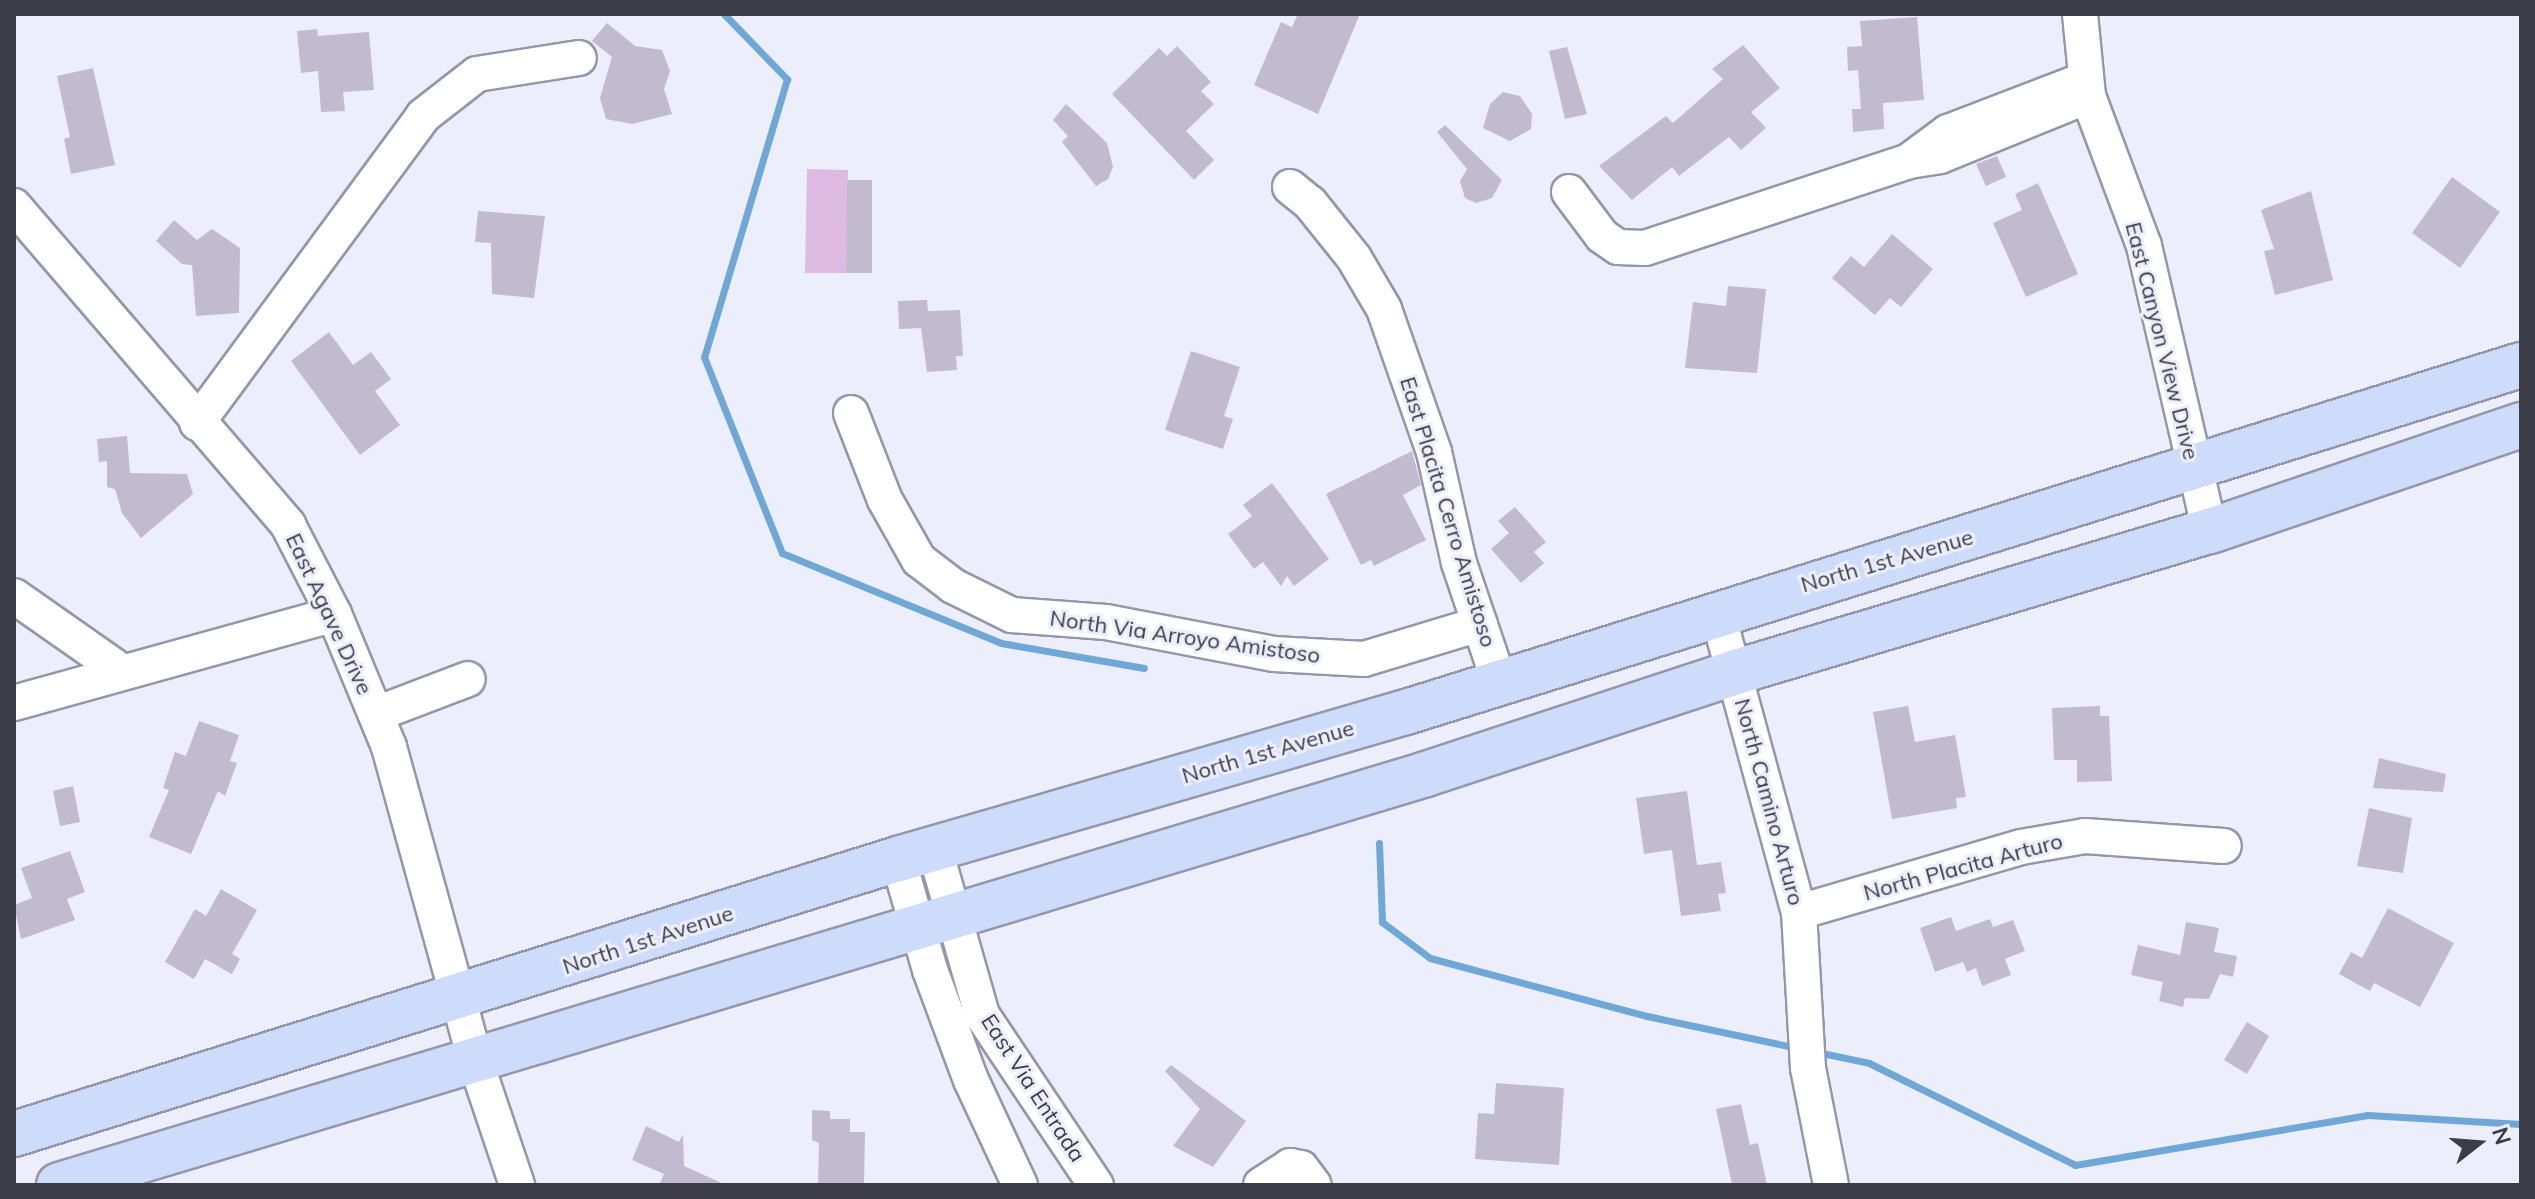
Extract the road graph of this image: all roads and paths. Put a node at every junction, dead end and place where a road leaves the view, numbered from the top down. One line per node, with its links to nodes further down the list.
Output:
1 (2080, 14): 3 (street, East Canyon View Drive)
2 (579, 58): 9 (street)
3 (2087, 88): 5 (street); 11 (street, East Canyon View Drive)
4 (1290, 187): 16 (street, East Placita Cerro Amistoso)
5 (1569, 192)
6 (14, 206): 9 (street, East Agave Drive)
7 (2521, 365): 11 (main road, North 1st Avenue)
8 (851, 413): 16 (street, North Via Arroyo Amistoso)
9 (197, 423): 15 (street, East Agave Drive)
10 (2521, 425): 12 (main road)
11 (2192, 467): 12 (street, East Canyon View Drive); 14 (main road, North 1st Avenue)
12 (2210, 531): 18 (main road)
13 (14, 596): 17 (street)
14 (1717, 611): 18 (street, North Camino Arturo); 20 (main road, North 1st Avenue)
15 (334, 614): 17 (street); 22 (street, East Agave Drive)
16 (1480, 624): 20 (street, East Placita Cerro Amistoso)
17 (121, 671): 21 (street)
18 (1736, 672): 25 (street, North Camino Arturo); 26 (main road)
19 (468, 679): 22 (street)
20 (1499, 681): 24 (main road, North 1st Avenue)
21 (14, 703)
22 (376, 714): 27 (street, East Agave Drive)
23 (2224, 846): 25 (street, North Placita Arturo)
24 (916, 854): 26 (street, East Via Entrada); 27 (main road, North 1st Avenue)
25 (1799, 912): 36 (street, North Camino Arturo)
26 (934, 918): 28 (main road); 32 (street, East Via Entrada); 33 (street, East Via Entrada)
27 (459, 997): 28 (street, East Agave Drive); 29 (main road, North 1st Avenue)
28 (475, 1060): 30 (main road); 31 (street, East Agave Drive)
29 (14, 1134)
30 (59, 1185)
31 (517, 1185)
32 (1020, 1185)
33 (1096, 1185)
34 (1261, 1185): 35 (street)
35 (1314, 1185)
36 (1831, 1185)

